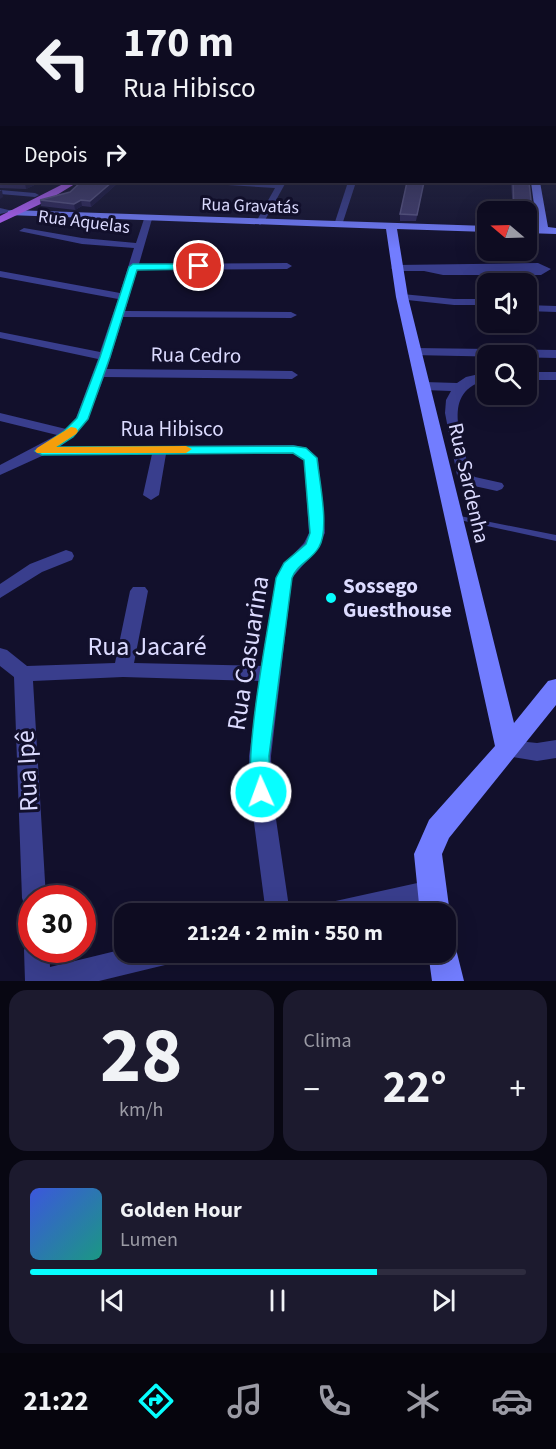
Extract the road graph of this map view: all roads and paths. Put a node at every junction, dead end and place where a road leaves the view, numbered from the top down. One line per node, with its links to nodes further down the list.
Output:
1 (246, 183): 4 (street)
2 (352, 183): 11 (street)
3 (535, 183): 16 (street)
4 (281, 184): 10 (street)
5 (59, 186): 7 (main road)
6 (0, 192): 7 (street)
7 (38, 195): 8 (main road)
8 (4, 214): 9 (street, Rua Gravatás)
9 (148, 219): 10 (street, Rua Gravatás); 18 (street)
10 (260, 222): 11 (street, Rua Gravatás)
11 (338, 225): 12 (street, Rua Gravatás)
12 (391, 226): 13 (street, Rua Gravatás); 22 (street, Rua Sardenha)
13 (477, 229)
14 (24, 231): 18 (street, Rua Aquelas)
15 (537, 231): 16 (street)
16 (543, 231): 17 (street)
17 (556, 231)
18 (140, 246): 21 (street)
19 (287, 266): 21 (street)
20 (0, 267): 24 (street)
21 (133, 267): 25 (street)
22 (396, 268): 23 (street); 26 (street, Rua Sardenha)
23 (426, 268): 23 (street)
24 (0, 274): 25 (street)
25 (122, 297): 34 (street)
26 (402, 297): 27 (street); 37 (street, Rua Sardenha)
27 (434, 300): 28 (street); 31 (street)
28 (477, 302)
29 (537, 302): 30 (street)
30 (556, 302)
31 (477, 308)
32 (537, 308): 33 (street)
33 (556, 309)
34 (118, 314): 35 (street); 39 (street)
35 (291, 315)
36 (0, 335): 39 (street)
37 (415, 352): 38 (street); 45 (street, Rua Sardenha)
38 (556, 354)
39 (105, 357): 40 (street)
40 (99, 374): 41 (street, Rua Cedro); 48 (street)
41 (292, 375)
42 (537, 376): 43 (street)
43 (556, 376)
44 (477, 378): 46 (street)
45 (424, 386): 46 (street); 55 (street, Rua Sardenha)
46 (458, 387): 53 (street)
47 (0, 417): 48 (street)
48 (69, 434): 50 (street)
49 (160, 449): 50 (street, Rua Hibisco); 51 (street, Rua Hibisco); 54 (street)
50 (42, 451): 52 (street)
51 (302, 451): 63 (street, Rua Casuarina)
52 (0, 471)
53 (497, 486)
54 (151, 495)
55 (454, 517): 56 (lane); 66 (street, Rua Sardenha)
56 (556, 538)
57 (66, 556): 59 (street)
58 (139, 591): 61 (street)
59 (0, 592)
60 (0, 655): 62 (street)
61 (123, 670): 62 (street, Rua Jacaré); 63 (street, Rua Jacaré)
62 (22, 674): 67 (street, Rua Ipê)
63 (271, 674): 68 (street, Rua Casuarina)
64 (556, 688): 66 (street)
65 (556, 748): 66 (street)
66 (508, 749): 69 (street)
67 (33, 885)
68 (276, 903)
69 (433, 903)
70 (37, 963): 73 (street)
71 (120, 963): 74 (street)
72 (444, 963): 75 (street)
73 (38, 981)
74 (46, 981)
75 (448, 981)

